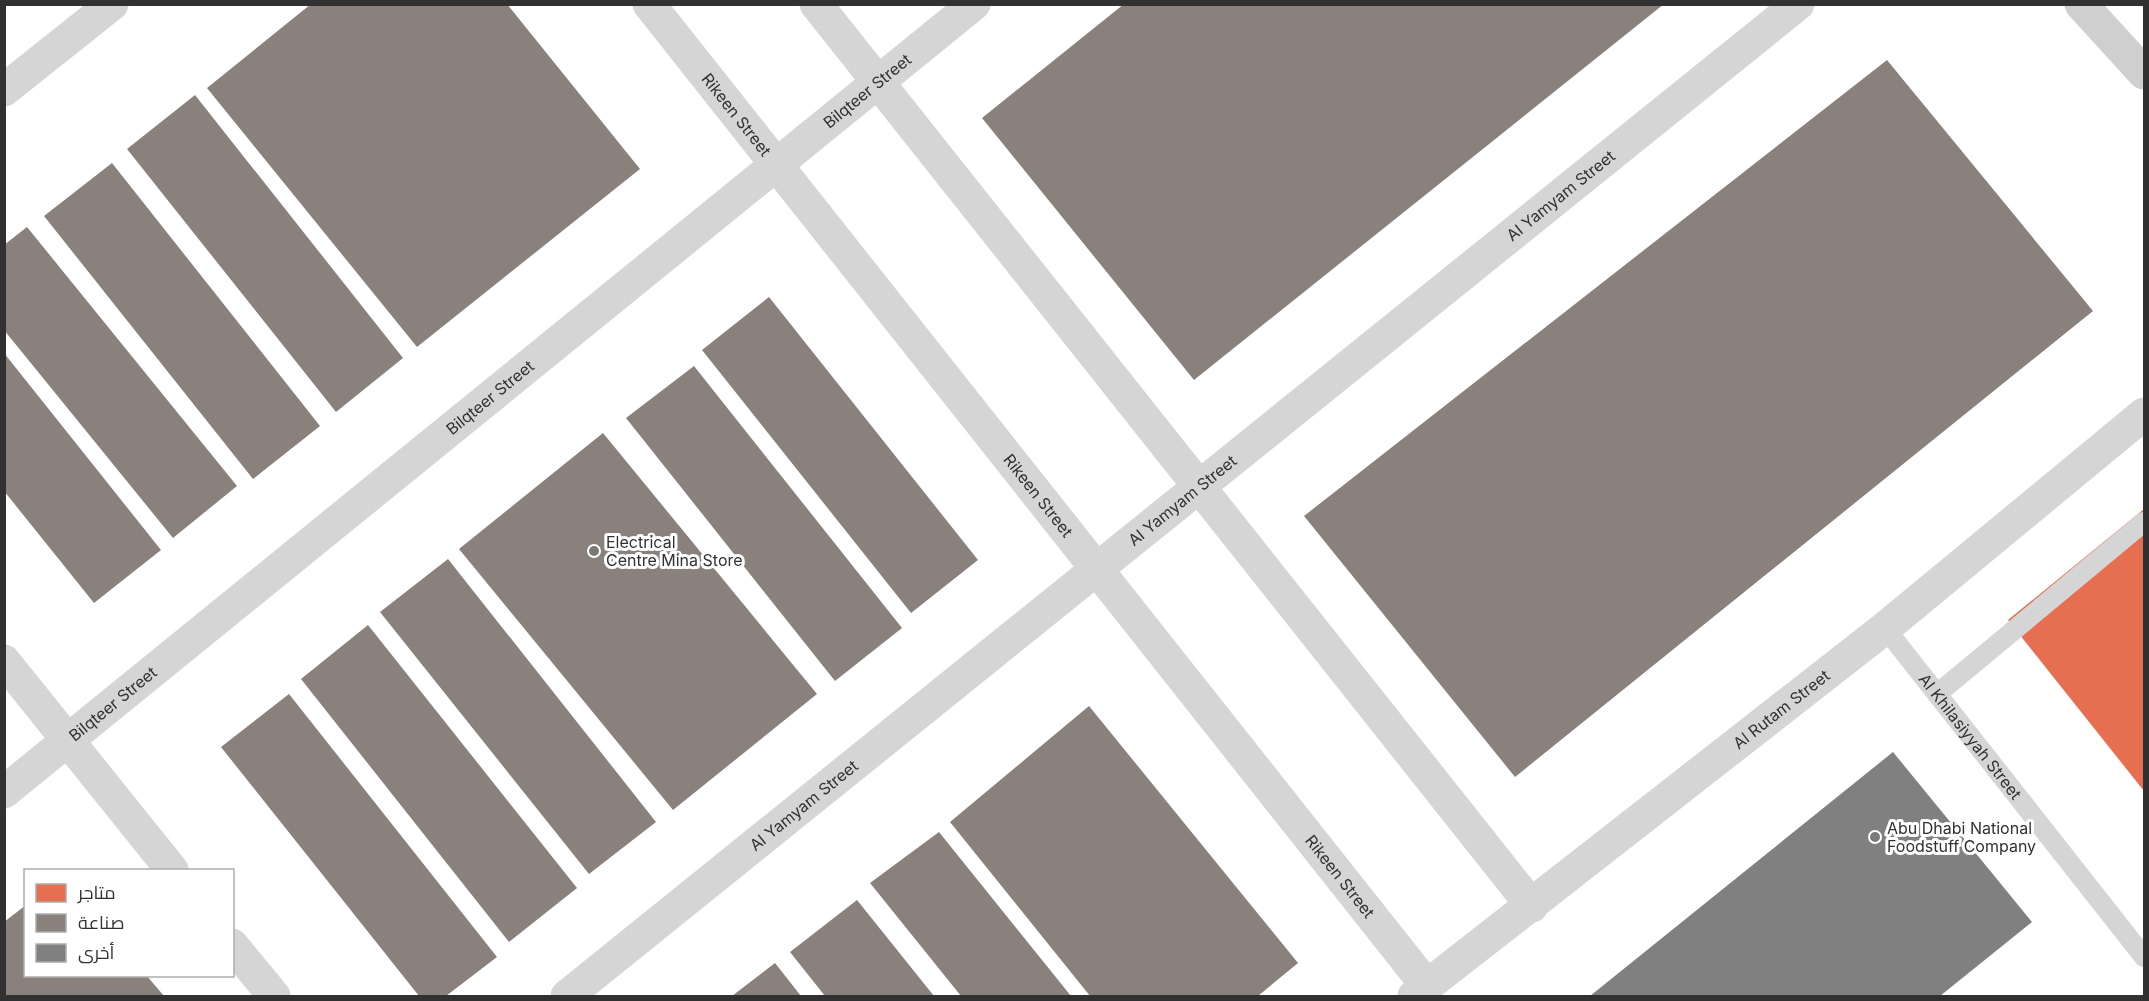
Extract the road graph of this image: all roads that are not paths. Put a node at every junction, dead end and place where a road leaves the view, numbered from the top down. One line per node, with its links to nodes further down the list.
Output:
1 (112, 4): 9 (street)
2 (649, 4): 10 (street, Rikeen Street)
3 (816, 4): 8 (street)
4 (974, 4): 8 (street, Bilqteer Street)
5 (1798, 4): 12 (street, Al Yamyam Street)
6 (2081, 4): 7 (street)
7 (2145, 73)
8 (878, 83): 10 (street, Bilqteer Street); 12 (street)
9 (4, 90)
10 (777, 166): 14 (street, Rikeen Street); 18 (street, Bilqteer Street)
11 (2145, 414): 15 (street, Al Rutam Street)
12 (1200, 487): 14 (street, Al Yamyam Street); 21 (street)
13 (2145, 522): 17 (lane)
14 (1097, 570): 24 (street, Rikeen Street); 26 (street, Al Yamyam Street)
15 (1885, 628): 17 (lane, Al Khilasiyyah Street); 21 (street, Al Rutam Street)
16 (4, 661): 18 (street)
17 (1937, 694): 23 (lane, Al Khilasiyyah Street)
18 (67, 742): 19 (street, Bilqteer Street); 20 (street)
19 (4, 792)
20 (171, 869)
21 (1532, 906): 24 (street, Al Rutam Street)
22 (234, 947): 25 (street)
23 (2145, 957)
24 (1421, 991)
25 (274, 996)
26 (567, 996)

